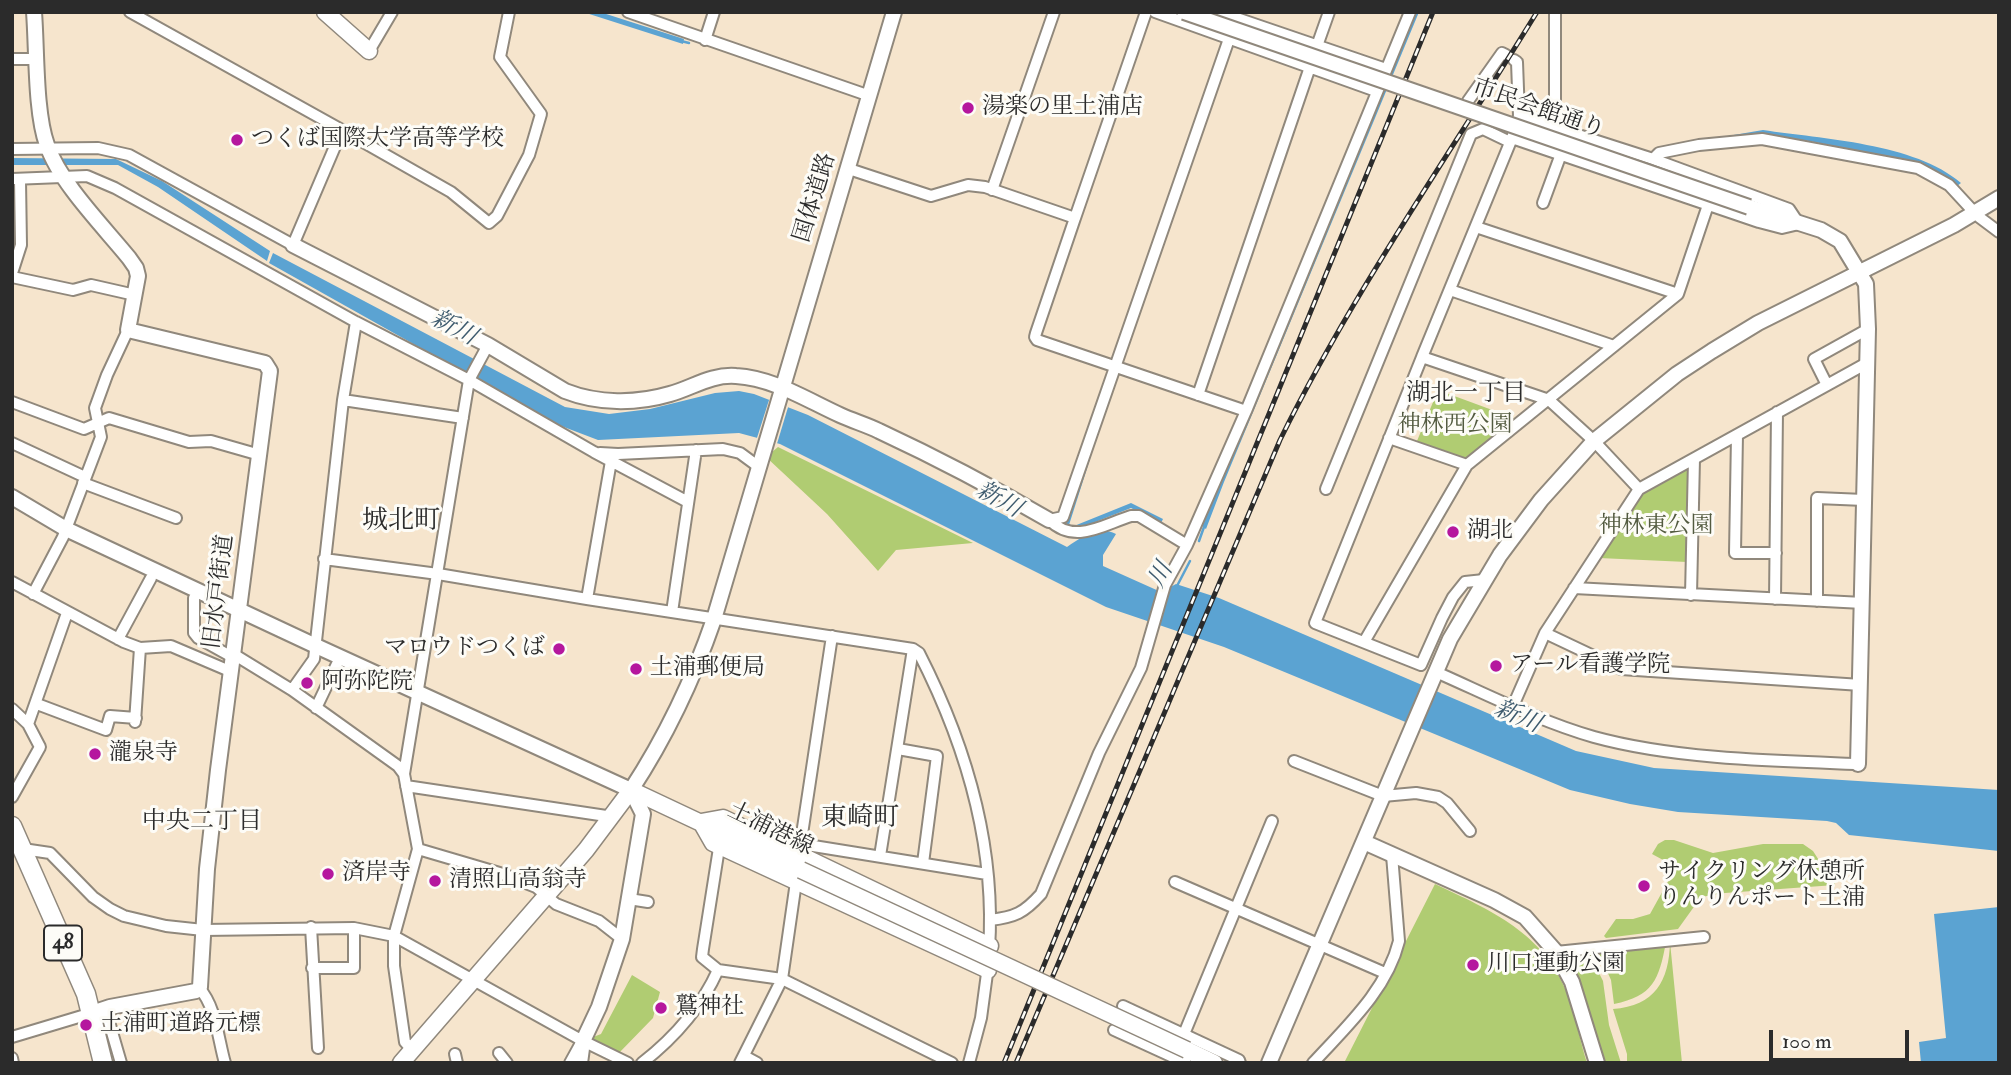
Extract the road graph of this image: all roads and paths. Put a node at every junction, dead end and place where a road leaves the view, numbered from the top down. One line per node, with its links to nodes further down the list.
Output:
1 (34, 12): 22 (street)
2 (130, 12): 30 (street)
3 (326, 12): 20 (main road)
4 (392, 12): 20 (street)
5 (509, 12): 30 (street)
6 (628, 12): 18 (street)
7 (714, 12): 18 (street)
8 (894, 12): 26 (street, 国体道路)
9 (1054, 12): 39 (street)
10 (1146, 12): 45 (street)
11 (1155, 12): 17 (street)
12 (1184, 12): 46 (street, 市民会館通り, bridge)
13 (1219, 12): 19 (street)
14 (1329, 12): 19 (street)
15 (1410, 12): 24 (street)
16 (1555, 12): 29 (street)
17 (1229, 39): 23 (street); 62 (street)
18 (705, 40): 26 (street)
19 (1317, 46): 24 (street)
20 (369, 51)
21 (12, 59): 22 (street)
22 (38, 59): 33 (street)
23 (1310, 68): 25 (street); 66 (street)
24 (1386, 69): 25 (street)
25 (1376, 91): 70 (street)
26 (870, 96): 36 (street, 国体道路)
27 (1468, 101): 28 (street)
28 (1519, 116): 29 (street); 31 (street)
29 (1555, 128): 35 (street)
30 (342, 130): 49 (street)
31 (1511, 140): 34 (street); 47 (street); 86 (street)
32 (12, 149): 33 (street)
33 (50, 152): 37 (street); 49 (street)
34 (1561, 154): 41 (street); 42 (street)
35 (1653, 159): 44 (street); 46 (street)
36 (849, 169): 39 (street); 65 (street, 国体道路)
37 (62, 174): 38 (street); 54 (street); 55 (street)
38 (16, 179): 51 (street)
39 (992, 190): 45 (street)
40 (1999, 198): 44 (street)
41 (1543, 203)
42 (1708, 205): 46 (street); 53 (street)
43 (1999, 208): 44 (street)
44 (1976, 214): 48 (street); 50 (street)
45 (1075, 218): 62 (street)
46 (1799, 224): 50 (street, 市民会館通り)
47 (1476, 227): 52 (street); 53 (street)
48 (1999, 232)
49 (293, 245): 59 (street)
50 (1860, 273): 56 (street, 市民会館通り); 76 (street)
51 (12, 275): 54 (street)
52 (1450, 290): 58 (street); 60 (street)
53 (1678, 294): 58 (street)
54 (135, 295): 57 (street)
55 (356, 321): 63 (street); 67 (street)
56 (1868, 329): 61 (street, 市民会館通り); 64 (street)
57 (128, 330): 73 (street); 80 (street, 旧水戸街道)
58 (1614, 346): 68 (street)
59 (485, 351): 63 (street); 65 (street)
60 (1422, 357): 68 (street); 75 (street)
61 (1867, 363): 64 (street); 89 (street, 市民会館通り)
62 (1114, 367): 66 (street); 92 (street)
63 (469, 380): 72 (street); 79 (street)
64 (1827, 385): 71 (street)
65 (782, 393): 84 (street, 国体道路); 92 (street)
66 (1198, 395): 70 (street)
67 (344, 400): 72 (street); 96 (street)
68 (1549, 400): 76 (street); 83 (street)
69 (12, 402): 73 (street)
70 (1245, 411): 94 (street)
71 (1777, 412): 74 (street); 95 (street)
72 (463, 418): 97 (street)
73 (97, 424): 80 (street); 85 (street)
74 (1737, 435): 81 (street); 95 (street)
75 (1390, 438): 83 (street); 116 (street)
76 (1594, 441): 87 (street); 99 (street)
77 (12, 443): 85 (street)
78 (696, 450): 79 (street); 84 (street); 90 (street)
79 (594, 452): 82 (street)
80 (260, 455): 109 (street, 旧水戸街道)
81 (1694, 459): 87 (street); 103 (street)
82 (611, 461): 90 (street); 105 (street)
83 (1466, 465): 116 (street)
84 (759, 467): 112 (street, 国体道路)
85 (84, 480): 91 (street); 93 (street)
86 (1326, 489)
87 (1639, 489): 101 (street)
88 (12, 497): 93 (street)
89 (1864, 500): 107 (street); 108 (street, 市民会館通り)
90 (688, 502): 110 (street)
91 (176, 518)
92 (1049, 520): 94 (street)
93 (66, 528): 102 (street); 109 (street)
94 (1187, 545): 155 (street)
95 (1776, 553): 106 (street)
96 (324, 559): 97 (street); 117 (street)
97 (438, 574): 105 (street); 125 (street)
98 (151, 578): 115 (street)
99 (1484, 580): 116 (street); 122 (street)
100 (12, 582): 102 (street)
101 (1574, 588): 103 (street); 113 (street)
102 (33, 594): 111 (street)
103 (1691, 595): 106 (street)
104 (194, 598): 120 (street)
105 (587, 599): 110 (street)
106 (1775, 599): 107 (street)
107 (1817, 601): 108 (street)
108 (1863, 603): 123 (street, 市民会館通り)
109 (241, 610): 117 (street); 120 (street, 旧水戸街道)
110 (672, 612): 112 (street)
111 (67, 613): 115 (street); 126 (street)
112 (715, 619): 114 (street); 135 (street, 国体道路)
113 (1545, 633): 123 (street); 127 (street)
114 (832, 636): 119 (street); 147 (street)
115 (118, 639): 118 (street)
116 (1364, 642)
117 (316, 646): 124 (street); 125 (street)
118 (140, 648): 120 (street); 126 (street)
119 (913, 649): 131 (street); 149 (street)
120 (234, 662): 124 (street); 158 (street, 旧水戸街道)
121 (337, 664): 128 (street)
122 (1434, 676): 127 (street); 136 (street)
123 (1861, 685): 133 (street, 市民会館通り)
124 (292, 690): 128 (street)
125 (416, 691): 134 (street); 135 (street)
126 (37, 704): 130 (street)
127 (1513, 706): 133 (street)
128 (316, 708): 134 (street)
129 (12, 709): 130 (street)
130 (28, 724): 137 (street)
131 (898, 749): 146 (street); 148 (street)
132 (1294, 761): 136 (street)
133 (1858, 764)
134 (405, 780): 138 (street); 144 (street)
135 (631, 790): 138 (main road); 147 (main road, 土浦港線); 152 (street)
136 (1383, 796): 140 (street); 142 (street)
137 (12, 797)
138 (613, 817): 151 (main road)
139 (1272, 821): 154 (street)
140 (1470, 831)
141 (16, 838): 158 (street); 173 (main road, 48)
142 (1364, 842): 145 (street); 162 (street)
143 (719, 848): 166 (street)
144 (418, 849): 151 (street); 159 (street)
145 (1392, 855): 164 (street); 168 (street)
146 (880, 856): 147 (street); 148 (street)
147 (799, 862): 163 (main road); 167 (main road); 170 (street); 179 (main road, 土浦港線, bridge)
148 (923, 863): 149 (street)
149 (987, 874): 155 (street)
150 (1175, 882): 154 (street)
151 (547, 897): 161 (street); 169 (main road)
152 (629, 899): 153 (street); 161 (street)
153 (648, 902)
154 (1235, 908): 162 (street); 179 (street)
155 (990, 920): 163 (street)
156 (311, 927): 157 (street); 158 (street); 165 (street)
157 (354, 928): 159 (street); 165 (street)
158 (203, 930): 171 (street, 旧水戸街道)
159 (394, 936): 169 (street); 180 (street)
160 (1704, 937): 164 (street)
161 (622, 939): 176 (street)
162 (1320, 943): 168 (street); 195 (street)
163 (990, 946): 167 (street)
164 (1556, 952): 197 (street)
165 (312, 968): 177 (street)
166 (718, 970): 170 (street); 189 (street)
167 (988, 970): 192 (street)
168 (1385, 973): 196 (street)
169 (474, 979): 176 (street); 180 (main road)
170 (782, 979): 181 (street); 191 (street)
171 (199, 988): 173 (street); 184 (street)
172 (1123, 1006): 179 (street)
173 (98, 1011): 175 (street); 182 (main road, 48); 183 (street)
174 (1114, 1030): 179 (street)
175 (12, 1037)
176 (583, 1041): 186 (street); 187 (street); 188 (street)
177 (318, 1048)
178 (499, 1053): 185 (street)
179 (1181, 1054): 193 (main road, 土浦港線); 194 (street)
180 (406, 1058)
181 (742, 1059): 190 (street)
182 (103, 1063)
183 (121, 1063)
184 (225, 1063)
185 (507, 1063)
186 (570, 1063)
187 (580, 1063)
188 (628, 1063)
189 (642, 1063)
190 (757, 1063)
191 (952, 1063)
192 (968, 1063)
193 (1214, 1063)
194 (1240, 1063)
195 (1269, 1063)
196 (1313, 1063)
197 (1597, 1063)

